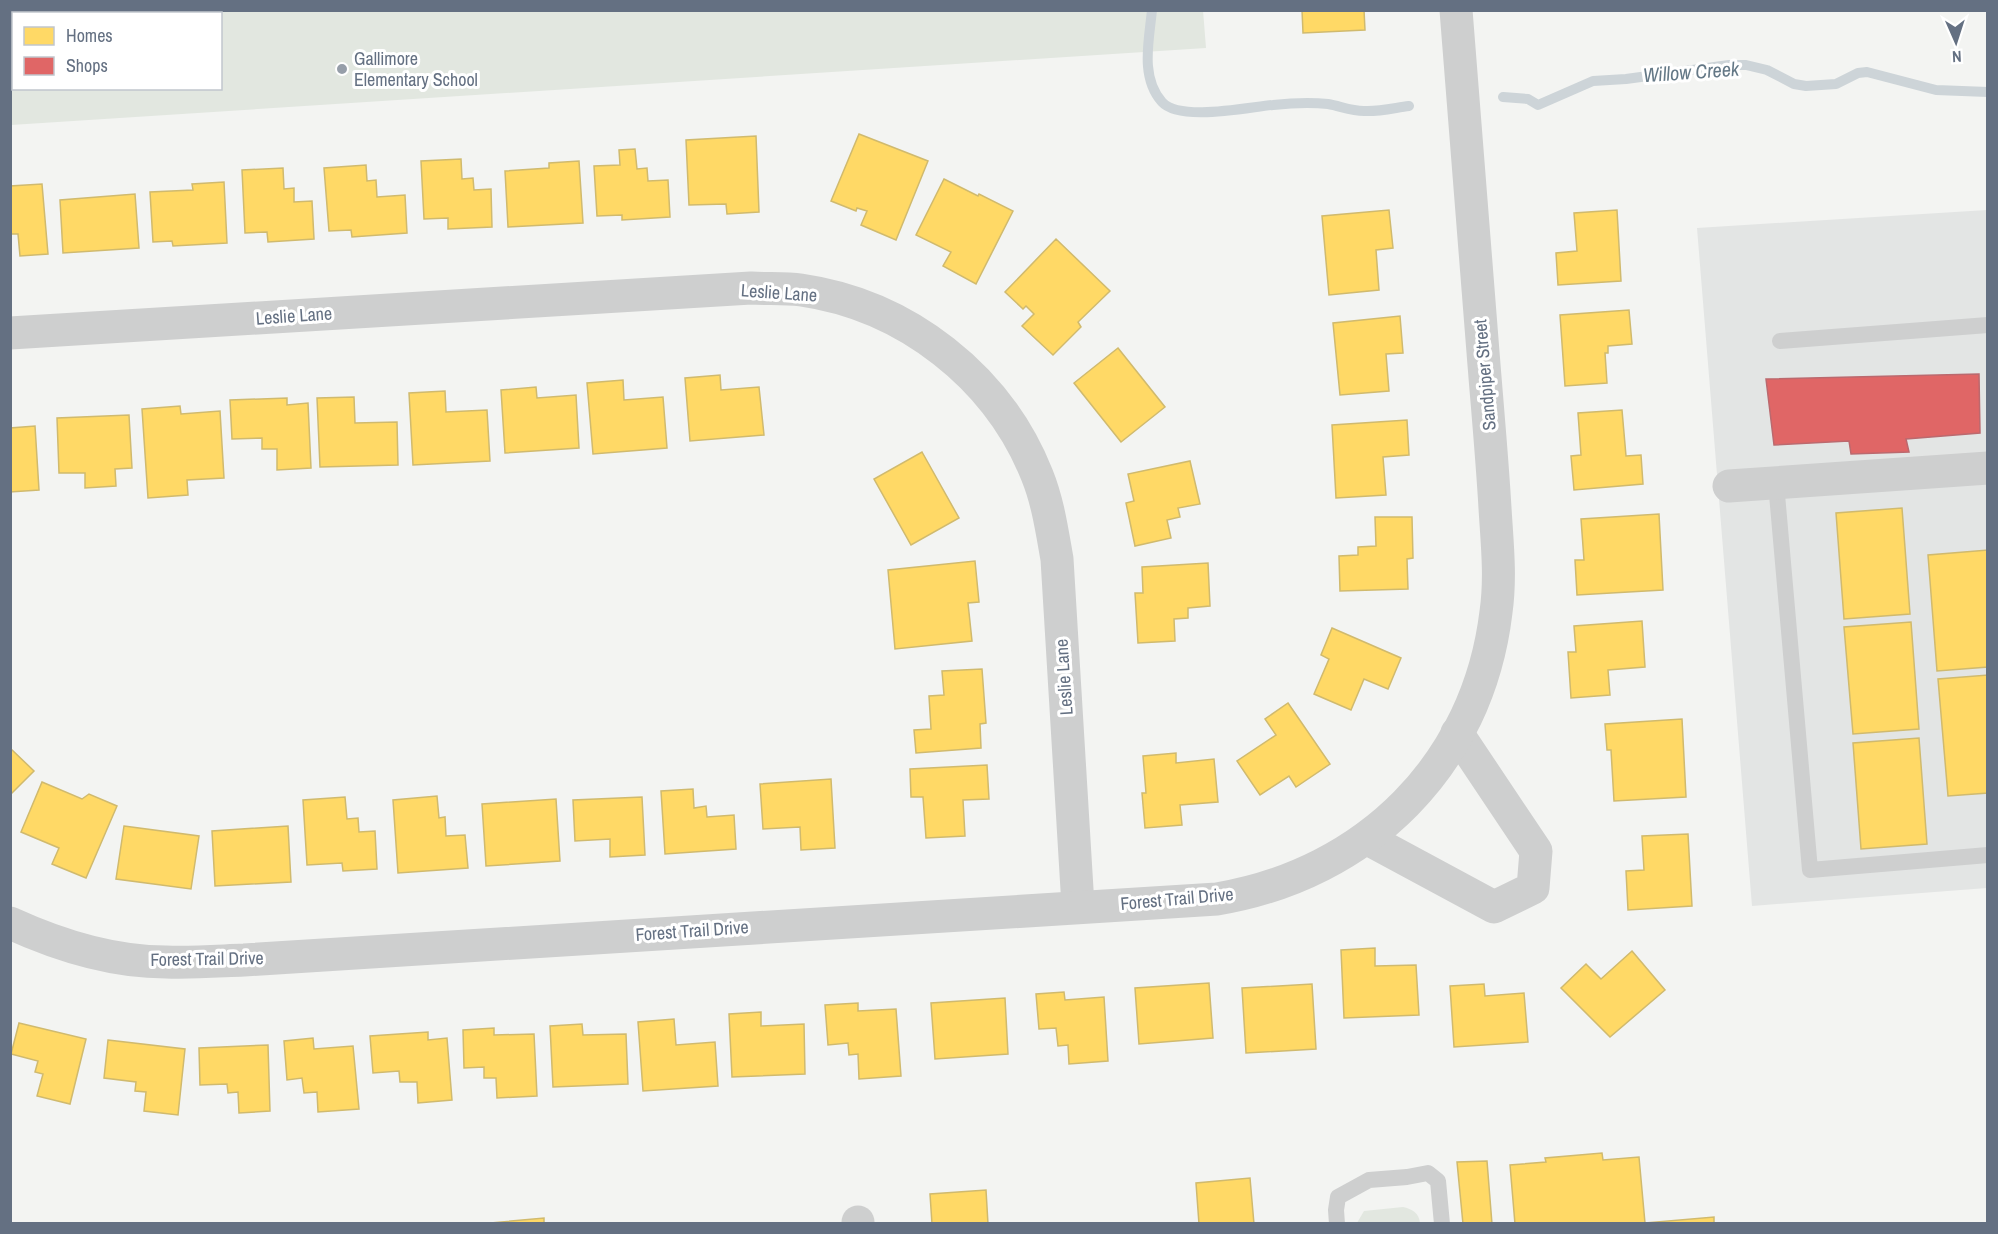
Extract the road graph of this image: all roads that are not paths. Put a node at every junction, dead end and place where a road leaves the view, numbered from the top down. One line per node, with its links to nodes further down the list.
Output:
1 (1456, 10): 8 (street, Sandpiper Street)
2 (1988, 325): 4 (lane)
3 (10, 333): 12 (street, Leslie Lane)
4 (1780, 341)
5 (1988, 468): 6 (street)
6 (1776, 483): 7 (street); 11 (lane)
7 (1729, 486)
8 (1457, 734): 9 (street, Sandpiper Street); 10 (street)
9 (1416, 793): 10 (street, Forest Trail Drive)
10 (1366, 838): 12 (street, Forest Trail Drive)
11 (1988, 855)
12 (1078, 906): 13 (street, Forest Trail Drive)
13 (10, 923)
14 (1337, 1224): 15 (lane)
15 (1442, 1224)

